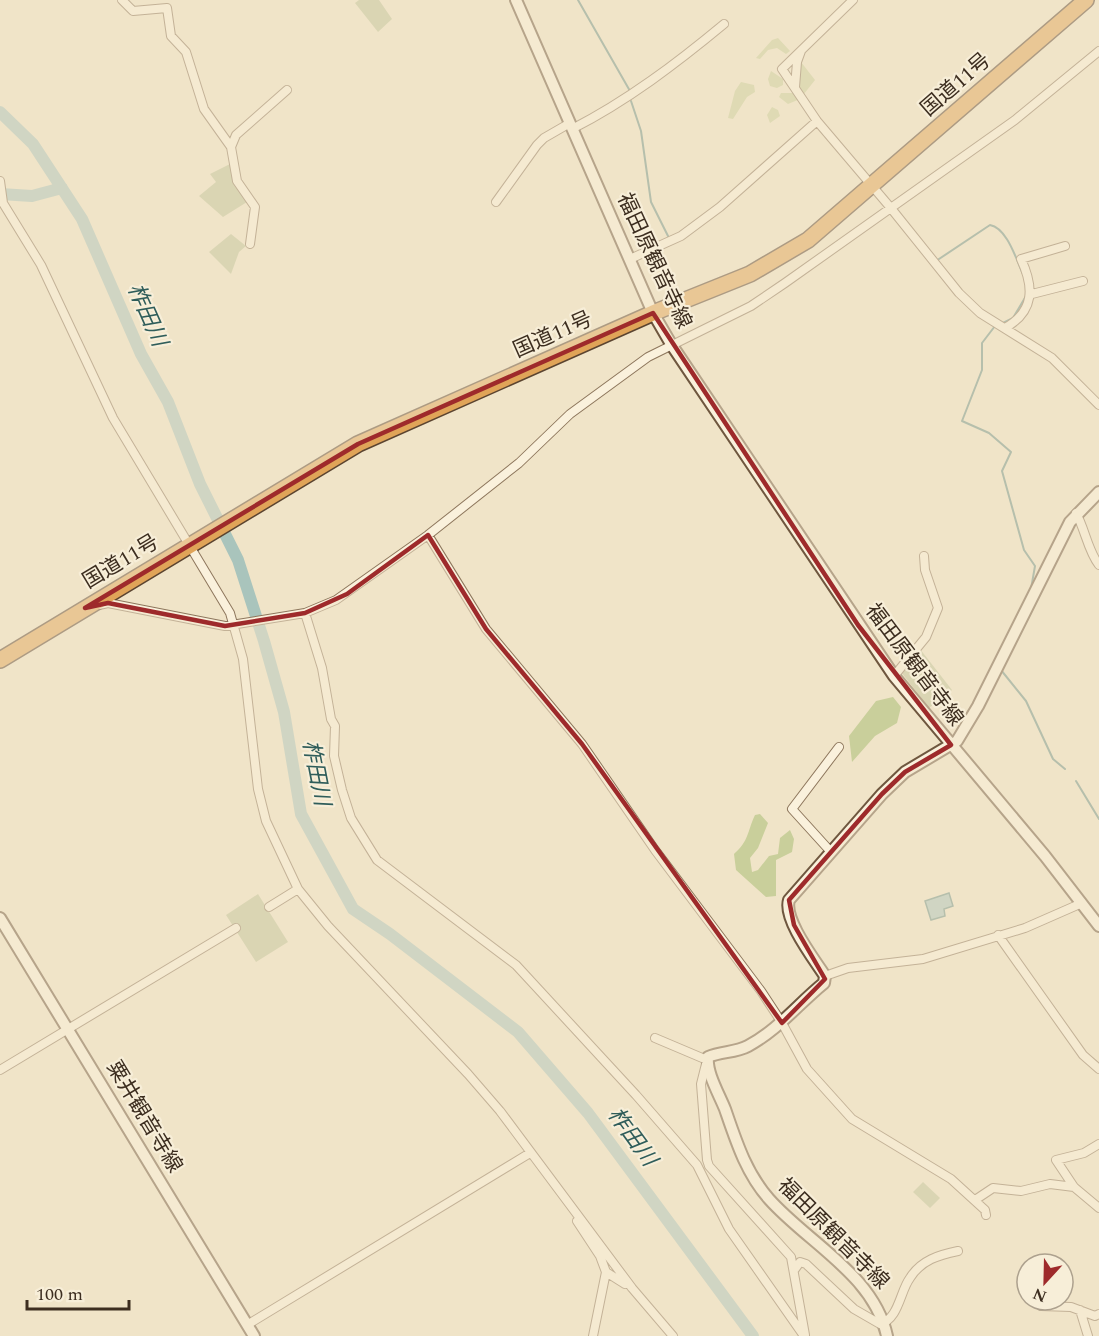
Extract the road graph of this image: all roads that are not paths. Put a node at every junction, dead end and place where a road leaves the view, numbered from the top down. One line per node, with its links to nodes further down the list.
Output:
1 (122, 0): 12 (street)
2 (516, 0): 11 (main road, 福田原観音寺線)
3 (853, 0): 6 (street)
4 (1086, 0): 14 (highway, 国道11号)
5 (724, 24): 11 (street)
6 (804, 46): 8 (street); 8 (street)
7 (1099, 51): 16 (street)
8 (795, 87): 10 (street)
9 (287, 90): 12 (street)
10 (817, 121): 14 (street); 19 (street)
11 (571, 126): 15 (street); 19 (main road, 福田原観音寺線)
12 (231, 147): 17 (street)
13 (0, 181): 29 (street)
14 (872, 185): 16 (street); 22 (highway, 国道11号)
15 (496, 202)
16 (890, 207): 23 (street); 24 (street)
17 (250, 244)
18 (1065, 246): 21 (street)
19 (630, 259): 22 (main road, 福田原観音寺線)
20 (1083, 281): 21 (street)
21 (1032, 294): 23 (street)
22 (653, 313): 24 (main road, 福田原観音寺線); 29 (highway, 国道11号)
23 (1005, 328): 25 (street)
24 (671, 344): 28 (street); 36 (main road, 福田原観音寺線)
25 (1099, 405)
26 (1099, 492): 27 (main road)
27 (1076, 513): 31 (street); 37 (main road)
28 (428, 535): 33 (street); 48 (street)
29 (190, 544): 32 (highway, 国道11号); 34 (street)
30 (924, 556): 36 (street)
31 (1099, 565)
32 (85, 608): 34 (street); 35 (highway, 国道11号)
33 (305, 613): 34 (street); 57 (street)
34 (232, 626): 40 (street)
35 (0, 660)
36 (894, 676): 37 (main road, 福田原観音寺線)
37 (951, 745): 39 (main road, 福田原観音寺線); 41 (main road)
38 (839, 747): 39 (street)
39 (831, 852): 47 (main road, 福田原観音寺線)
40 (298, 889): 42 (street); 55 (street)
41 (1082, 903): 44 (main road); 46 (street)
42 (269, 906)
43 (0, 918): 49 (main road, 粟井観音寺線)
44 (1099, 926)
45 (236, 928): 49 (street)
46 (998, 935): 47 (street); 52 (street)
47 (825, 976): 48 (main road)
48 (782, 1023): 51 (main road); 59 (street)
49 (67, 1029): 53 (street); 71 (main road, 粟井観音寺線)
50 (655, 1038): 51 (street)
51 (707, 1060): 56 (street); 70 (main road, 福田原観音寺線)
52 (1099, 1069)
53 (0, 1070)
54 (1099, 1144): 58 (street)
55 (530, 1153): 60 (street); 71 (street)
56 (707, 1160): 57 (street); 64 (street)
57 (697, 1164): 75 (street)
58 (1074, 1187): 59 (street); 61 (street)
59 (975, 1200): 62 (street)
60 (573, 1208): 65 (street); 66 (street)
61 (1099, 1208)
62 (986, 1215)
63 (958, 1251): 70 (street)
64 (795, 1269): 70 (street); 75 (street)
65 (606, 1272): 66 (street); 73 (street)
66 (632, 1288): 74 (street)
67 (1075, 1308): 68 (street)
68 (1080, 1310): 69 (street); 77 (street)
69 (1099, 1314)
70 (884, 1323): 76 (main road, 福田原観音寺線)
71 (247, 1324): 72 (main road, 粟井観音寺線)
72 (254, 1336)
73 (593, 1336)
74 (673, 1336)
75 (805, 1336)
76 (887, 1336)
77 (1088, 1336)

